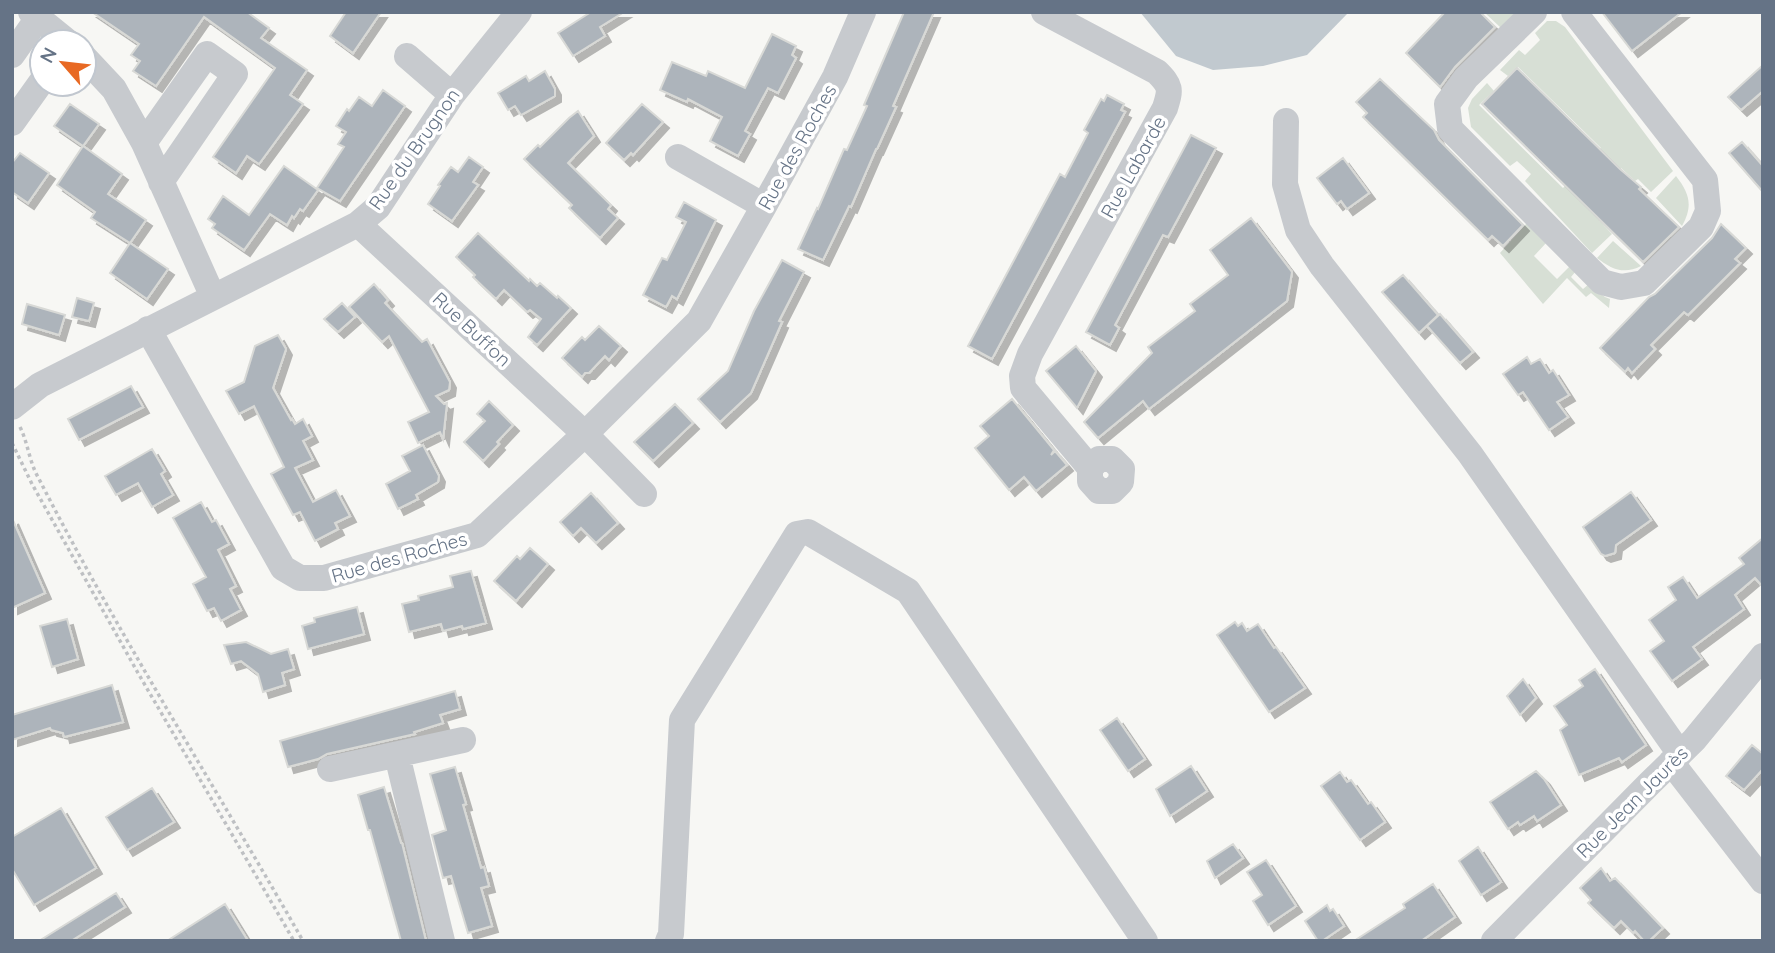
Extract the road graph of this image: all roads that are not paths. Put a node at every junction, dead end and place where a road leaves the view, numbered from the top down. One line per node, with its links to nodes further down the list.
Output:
1 (519, 12): 11 (street, Rue du Brugnon)
2 (863, 12): 18 (street, Rue des Roches)
3 (1044, 12): 24 (street, Rue Labarde)
4 (1534, 12): 5 (street)
5 (1574, 12)
6 (34, 15): 7 (street); 8 (street)
7 (50, 28)
8 (12, 55)
9 (407, 56): 11 (street)
10 (98, 72): 15 (street)
11 (452, 95): 19 (street, Rue du Brugnon)
12 (30, 98): 14 (street)
13 (1286, 121): 29 (street)
14 (12, 123)
15 (144, 143): 17 (street); 17 (street)
16 (678, 157): 18 (street)
17 (161, 182): 20 (street)
18 (764, 206): 23 (street, Rue des Roches)
19 (358, 223): 20 (street, Rue du Brugnon); 23 (street, Rue Buffon)
20 (213, 297): 21 (street, Rue du Brugnon)
21 (148, 329): 22 (street, Rue du Brugnon); 23 (street, Rue des Roches)
22 (15, 416)
23 (585, 434): 25 (street)
24 (1095, 464)
25 (644, 494)
26 (1763, 656): 29 (street, Rue Jean Jaurès)
27 (463, 740): 28 (street)
28 (397, 755): 30 (street); 32 (street)
29 (1676, 758): 31 (street); 35 (street, Rue Jean Jaurès)
30 (330, 769)
31 (1763, 881)
32 (442, 941)
33 (668, 941): 34 (street)
34 (1145, 941)
35 (1494, 941)

